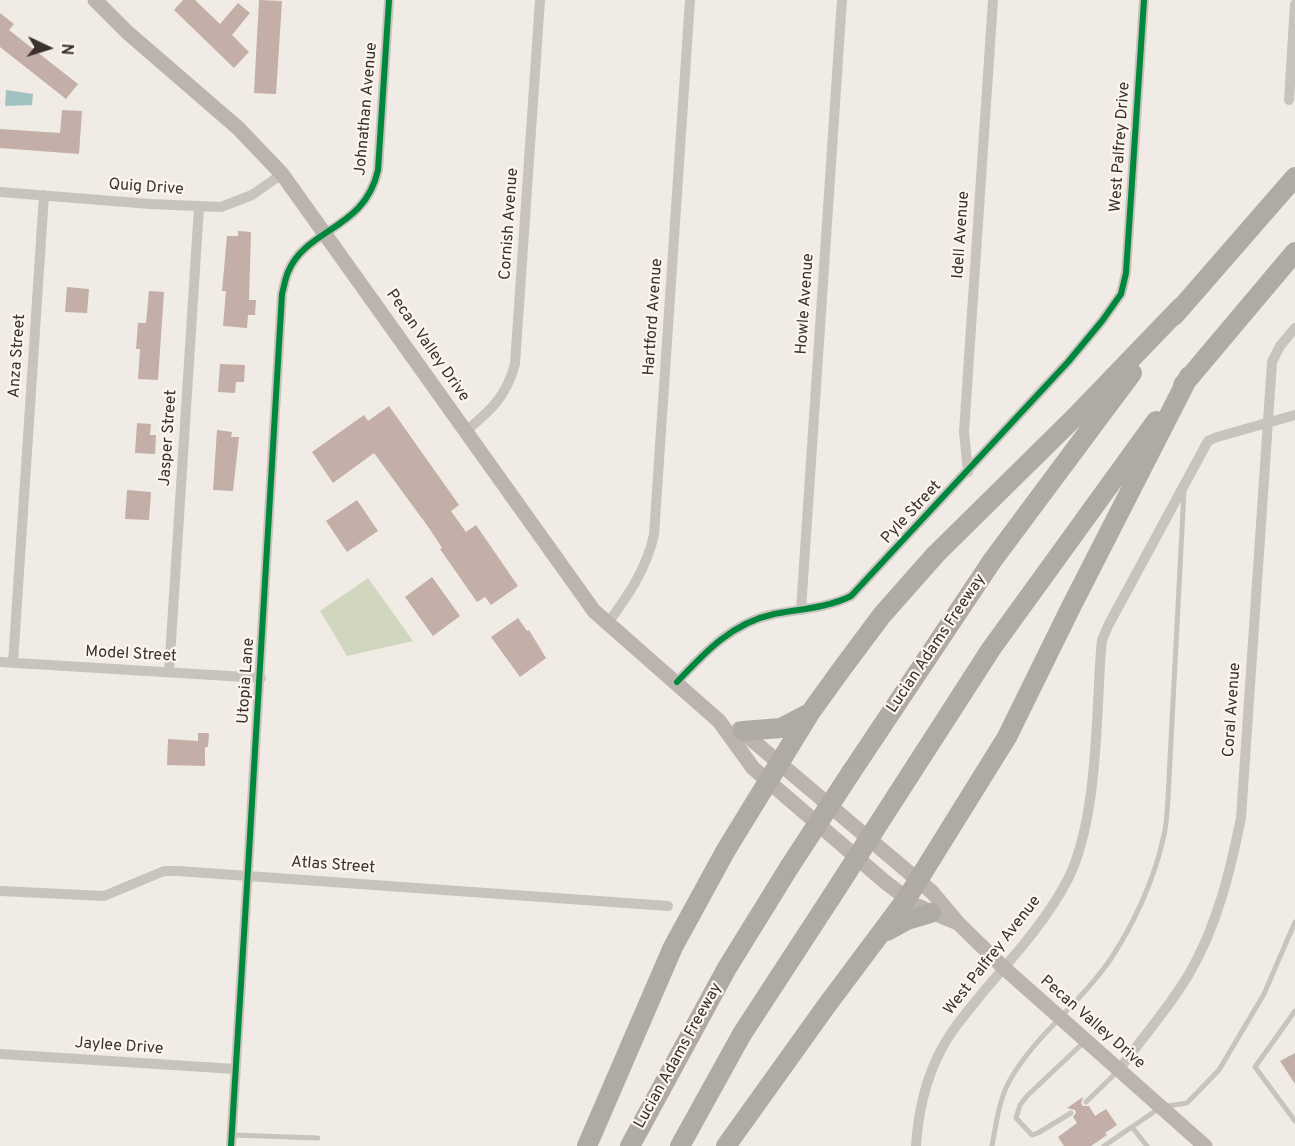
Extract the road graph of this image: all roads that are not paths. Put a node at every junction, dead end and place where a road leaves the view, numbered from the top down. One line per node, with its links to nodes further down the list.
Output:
1 (95, 0): 10 (main road, Pecan Valley Drive)
2 (389, 0): 15 (street, Johnathan Avenue)
3 (540, 0): 23 (street, Cornish Avenue)
4 (690, 0): 27 (street, Hartford Avenue)
5 (842, 0): 26 (street, Howle Avenue)
6 (993, 0): 24 (street, Idell Avenue)
7 (1144, 0): 17 (street, West Palfrey Drive)
8 (1295, 4): 9 (street)
9 (1289, 100)
10 (282, 174): 14 (street, Quig Drive); 15 (main road, Pecan Valley Drive)
11 (1295, 177): 18 (highway, Lucian Adams Freeway)
12 (0, 192): 13 (street, Quig Drive)
13 (44, 195): 14 (street, Quig Drive); 29 (street, Anza Street)
14 (199, 207): 30 (street, Jasper Street)
15 (326, 234): 23 (main road, Pecan Valley Drive); 31 (street, Utopia Lane)
16 (1295, 252): 20 (highway)
17 (1121, 294): 24 (street, Pyle Street)
18 (1181, 306): 33 (highway); 62 (highway, Lucian Adams Freeway, bridge)
19 (1295, 328): 22 (street, Coral Avenue)
20 (1190, 376): 39 (highway); 63 (highway, bridge)
21 (1295, 415): 22 (street)
22 (1268, 422): 25 (street); 53 (street, Coral Avenue)
23 (465, 432): 27 (main road, Pecan Valley Drive)
24 (968, 472): 26 (street, Pyle Street)
25 (1185, 481): 47 (street, West Palfrey Avenue); 49 (lane)
26 (801, 610): 32 (street, Pyle Street)
27 (607, 624): 32 (main road, Pecan Valley Drive)
28 (0, 662): 29 (street, Model Street)
29 (13, 663): 30 (street, Model Street)
30 (169, 672): 31 (street, Model Street)
31 (261, 678): 38 (street, Utopia Lane)
32 (677, 682): 34 (main road, Pecan Valley Drive)
33 (810, 713): 35 (highway); 36 (highway)
34 (719, 721): 35 (main road, Pecan Valley Drive); 37 (main road, Pecan Valley Drive)
35 (743, 731): 36 (main road, Pecan Valley Drive)
36 (780, 762): 37 (highway); 39 (main road, Pecan Valley Drive)
37 (768, 781): 41 (main road, Pecan Valley Drive); 61 (highway)
38 (247, 874): 40 (street, Atlas Street); 42 (street, Atlas Street); 52 (street, Utopia Lane)
39 (919, 880): 41 (highway); 45 (main road, Pecan Valley Drive)
40 (0, 891)
41 (906, 898): 43 (main road, Pecan Valley Drive); 46 (highway)
42 (668, 906)
43 (931, 913): 45 (main road, Pecan Valley Drive); 46 (highway)
44 (1295, 922): 55 (lane)
45 (958, 923): 47 (main road, Pecan Valley Drive)
46 (879, 936): 64 (highway)
47 (1004, 968): 49 (main road, Pecan Valley Drive); 65 (street, West Palfrey Avenue)
48 (1295, 1011): 57 (lane)
49 (1060, 1018): 50 (main road, Pecan Valley Drive); 66 (lane)
50 (1085, 1040): 53 (main road, Pecan Valley Drive); 56 (lane)
51 (0, 1054): 52 (street, Jaylee Drive)
52 (235, 1070): 60 (street, Utopia Lane)
53 (1119, 1070): 54 (lane); 55 (main road, Pecan Valley Drive)
54 (1086, 1102)
55 (1161, 1107): 58 (lane); 69 (main road, Pecan Valley Drive)
56 (1071, 1113)
57 (1295, 1121)
58 (1132, 1127): 67 (lane); 68 (lane)
59 (318, 1138): 60 (lane)
60 (231, 1141)
61 (587, 1146)
62 (630, 1146)
63 (680, 1146)
64 (726, 1146)
65 (916, 1146)
66 (992, 1146)
67 (1104, 1146)
68 (1147, 1146)
69 (1205, 1146)

